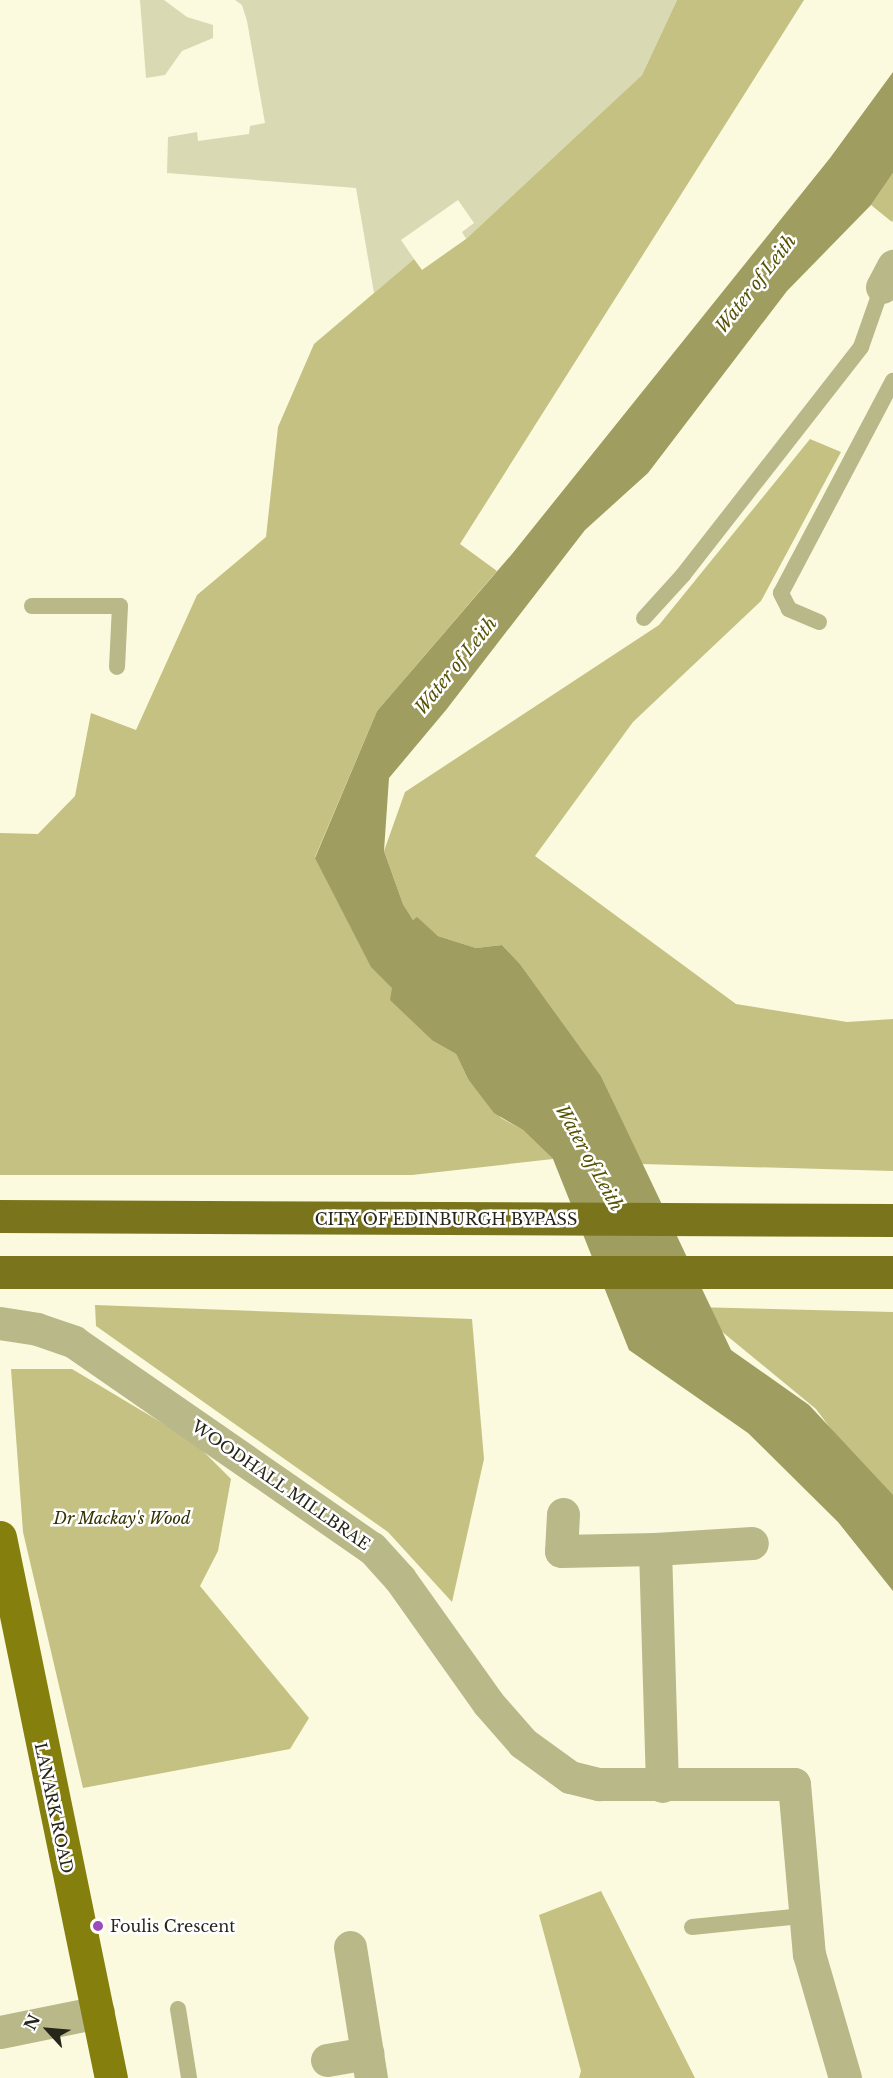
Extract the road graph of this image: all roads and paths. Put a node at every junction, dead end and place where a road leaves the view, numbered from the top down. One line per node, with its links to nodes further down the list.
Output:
1 (888, 277): 4 (lane)
2 (893, 381): 5 (lane)
3 (32, 606): 6 (lane)
4 (644, 618)
5 (819, 622)
6 (117, 667)
7 (0, 1216): 8 (highway, CITY OF EDINBURGH BYPASS)
8 (893, 1220)
9 (0, 1272): 10 (highway)
10 (893, 1272)
11 (0, 1323): 17 (street, WOODHALL MILLBRAE)
12 (563, 1514): 15 (street)
13 (0, 1539): 16 (main road, LANARK ROAD)
14 (752, 1543): 15 (street)
15 (655, 1549): 17 (street)
16 (4, 1587): 22 (main road, LANARK ROAD)
17 (662, 1786): 18 (street, WOODHALL MILLBRAE)
18 (803, 1916): 19 (lane); 28 (street, WOODHALL MILLBRAE)
19 (692, 1927)
20 (350, 1947): 25 (street)
21 (178, 2009): 27 (lane)
22 (98, 2012): 23 (street); 26 (main road, LANARK ROAD)
23 (0, 2032)
24 (327, 2060): 25 (street)
25 (369, 2066)
26 (111, 2078)
27 (189, 2078)
28 (845, 2078)

